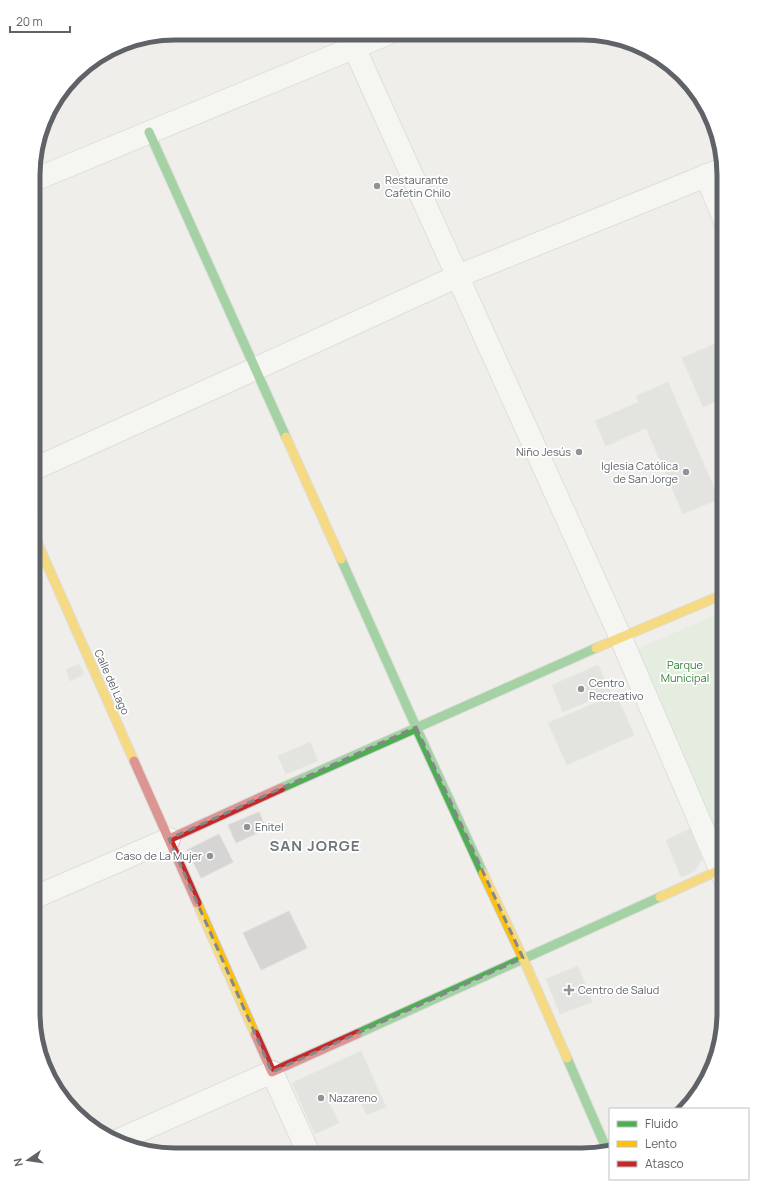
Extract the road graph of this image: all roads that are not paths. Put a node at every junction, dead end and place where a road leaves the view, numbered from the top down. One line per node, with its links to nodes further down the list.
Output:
1 (372, 40): 2 (street)
2 (354, 47): 3 (street); 7 (street)
3 (148, 132): 5 (street); 8 (main road)
4 (715, 172): 6 (street); 7 (street)
5 (40, 177)
6 (717, 182)
7 (458, 276): 8 (street); 12 (street)
8 (255, 369): 9 (street); 13 (main road)
9 (40, 466)
10 (40, 549): 14 (main road, Calle del Lago)
11 (717, 597): 12 (main road)
12 (620, 636): 13 (main road); 15 (street)
13 (416, 727): 14 (main road); 18 (main road)
14 (169, 839): 17 (street); 19 (main road, Calle del Lago)
15 (717, 860)
16 (717, 874): 18 (main road)
17 (40, 895)
18 (523, 958): 19 (main road); 21 (main road)
19 (272, 1072): 20 (street); 22 (street)
20 (124, 1138)
21 (605, 1146)
22 (306, 1148)

